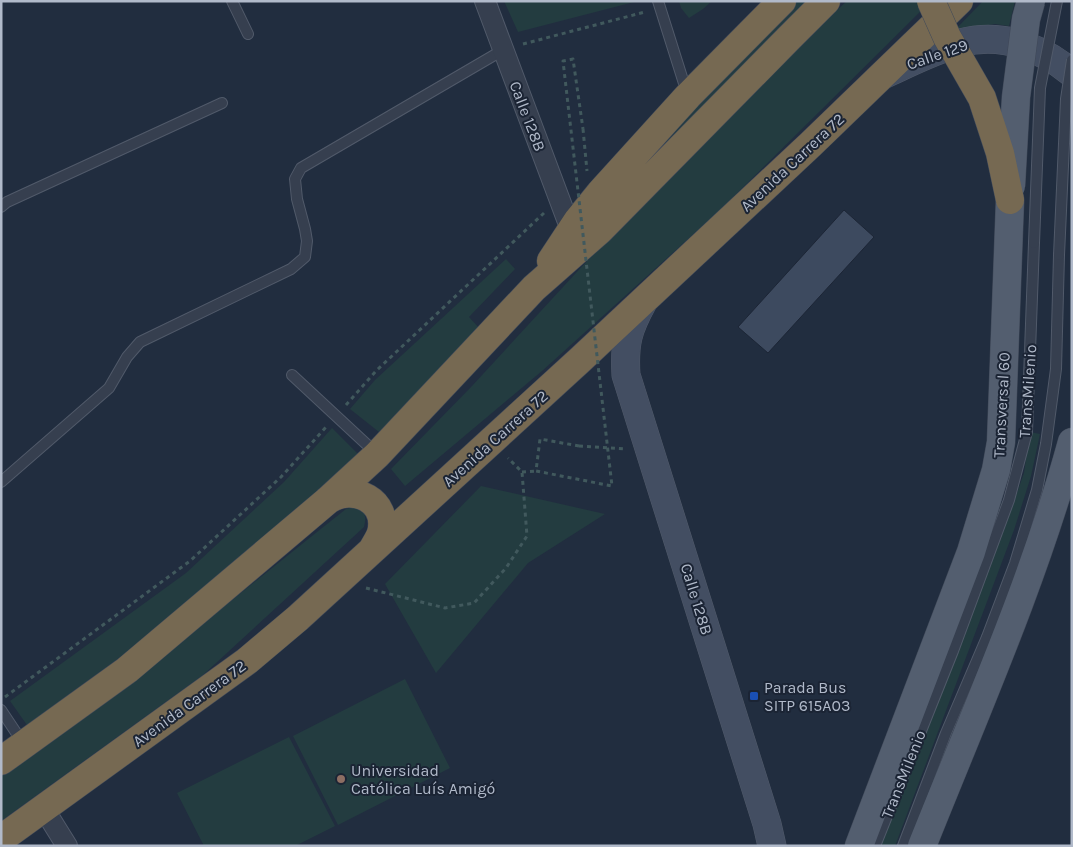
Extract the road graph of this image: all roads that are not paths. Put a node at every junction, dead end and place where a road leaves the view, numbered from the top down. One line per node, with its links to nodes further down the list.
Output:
1 (232, 1): 10 (lane)
2 (485, 1): 11 (street, Calle 128B)
3 (782, 1): 14 (highway)
4 (826, 1): 20 (highway)
5 (931, 1): 16 (highway, bridge)
6 (959, 1): 13 (highway, Avenida Carrera 72)
7 (1031, 1): 16 (main road, Transversal 60, bridge)
8 (1058, 1): 19 (lane, bridge)
9 (659, 5): 14 (lane)
10 (248, 34)
11 (503, 50): 18 (street, Calle 128B); 27 (lane)
12 (1067, 64): 13 (street, Calle 129); 40 (lane, TransMilenio, bridge)
13 (885, 74): 21 (highway, Avenida Carrera 72)
14 (688, 96): 18 (highway)
15 (222, 104): 17 (lane)
16 (1010, 200): 19 (main road, Transversal 60)
17 (1, 207)
18 (572, 230): 20 (highway)
19 (1021, 244): 36 (main road, Transversal 60)
20 (534, 288): 26 (highway)
21 (643, 302): 22 (highway, Avenida Carrera 72); 24 (street, Calle 128B)
22 (581, 360): 24 (street); 29 (highway, Avenida Carrera 72)
23 (292, 375): 26 (lane)
24 (626, 375): 34 (street, Calle 128B)
25 (1072, 442): 41 (main road)
26 (377, 455): 28 (highway)
27 (1, 482)
28 (327, 501): 29 (highway); 31 (highway)
29 (371, 551): 33 (highway, Avenida Carrera 72)
30 (1, 710): 31 (lane)
31 (24, 745): 32 (highway)
32 (1, 761)
33 (44, 809): 35 (highway, Avenida Carrera 72); 37 (street)
34 (769, 835): 38 (street, Calle 128B)
35 (1, 839)
36 (867, 839): 39 (street)
37 (68, 846)
38 (784, 846)
39 (846, 846)
40 (903, 846)
41 (922, 846)

